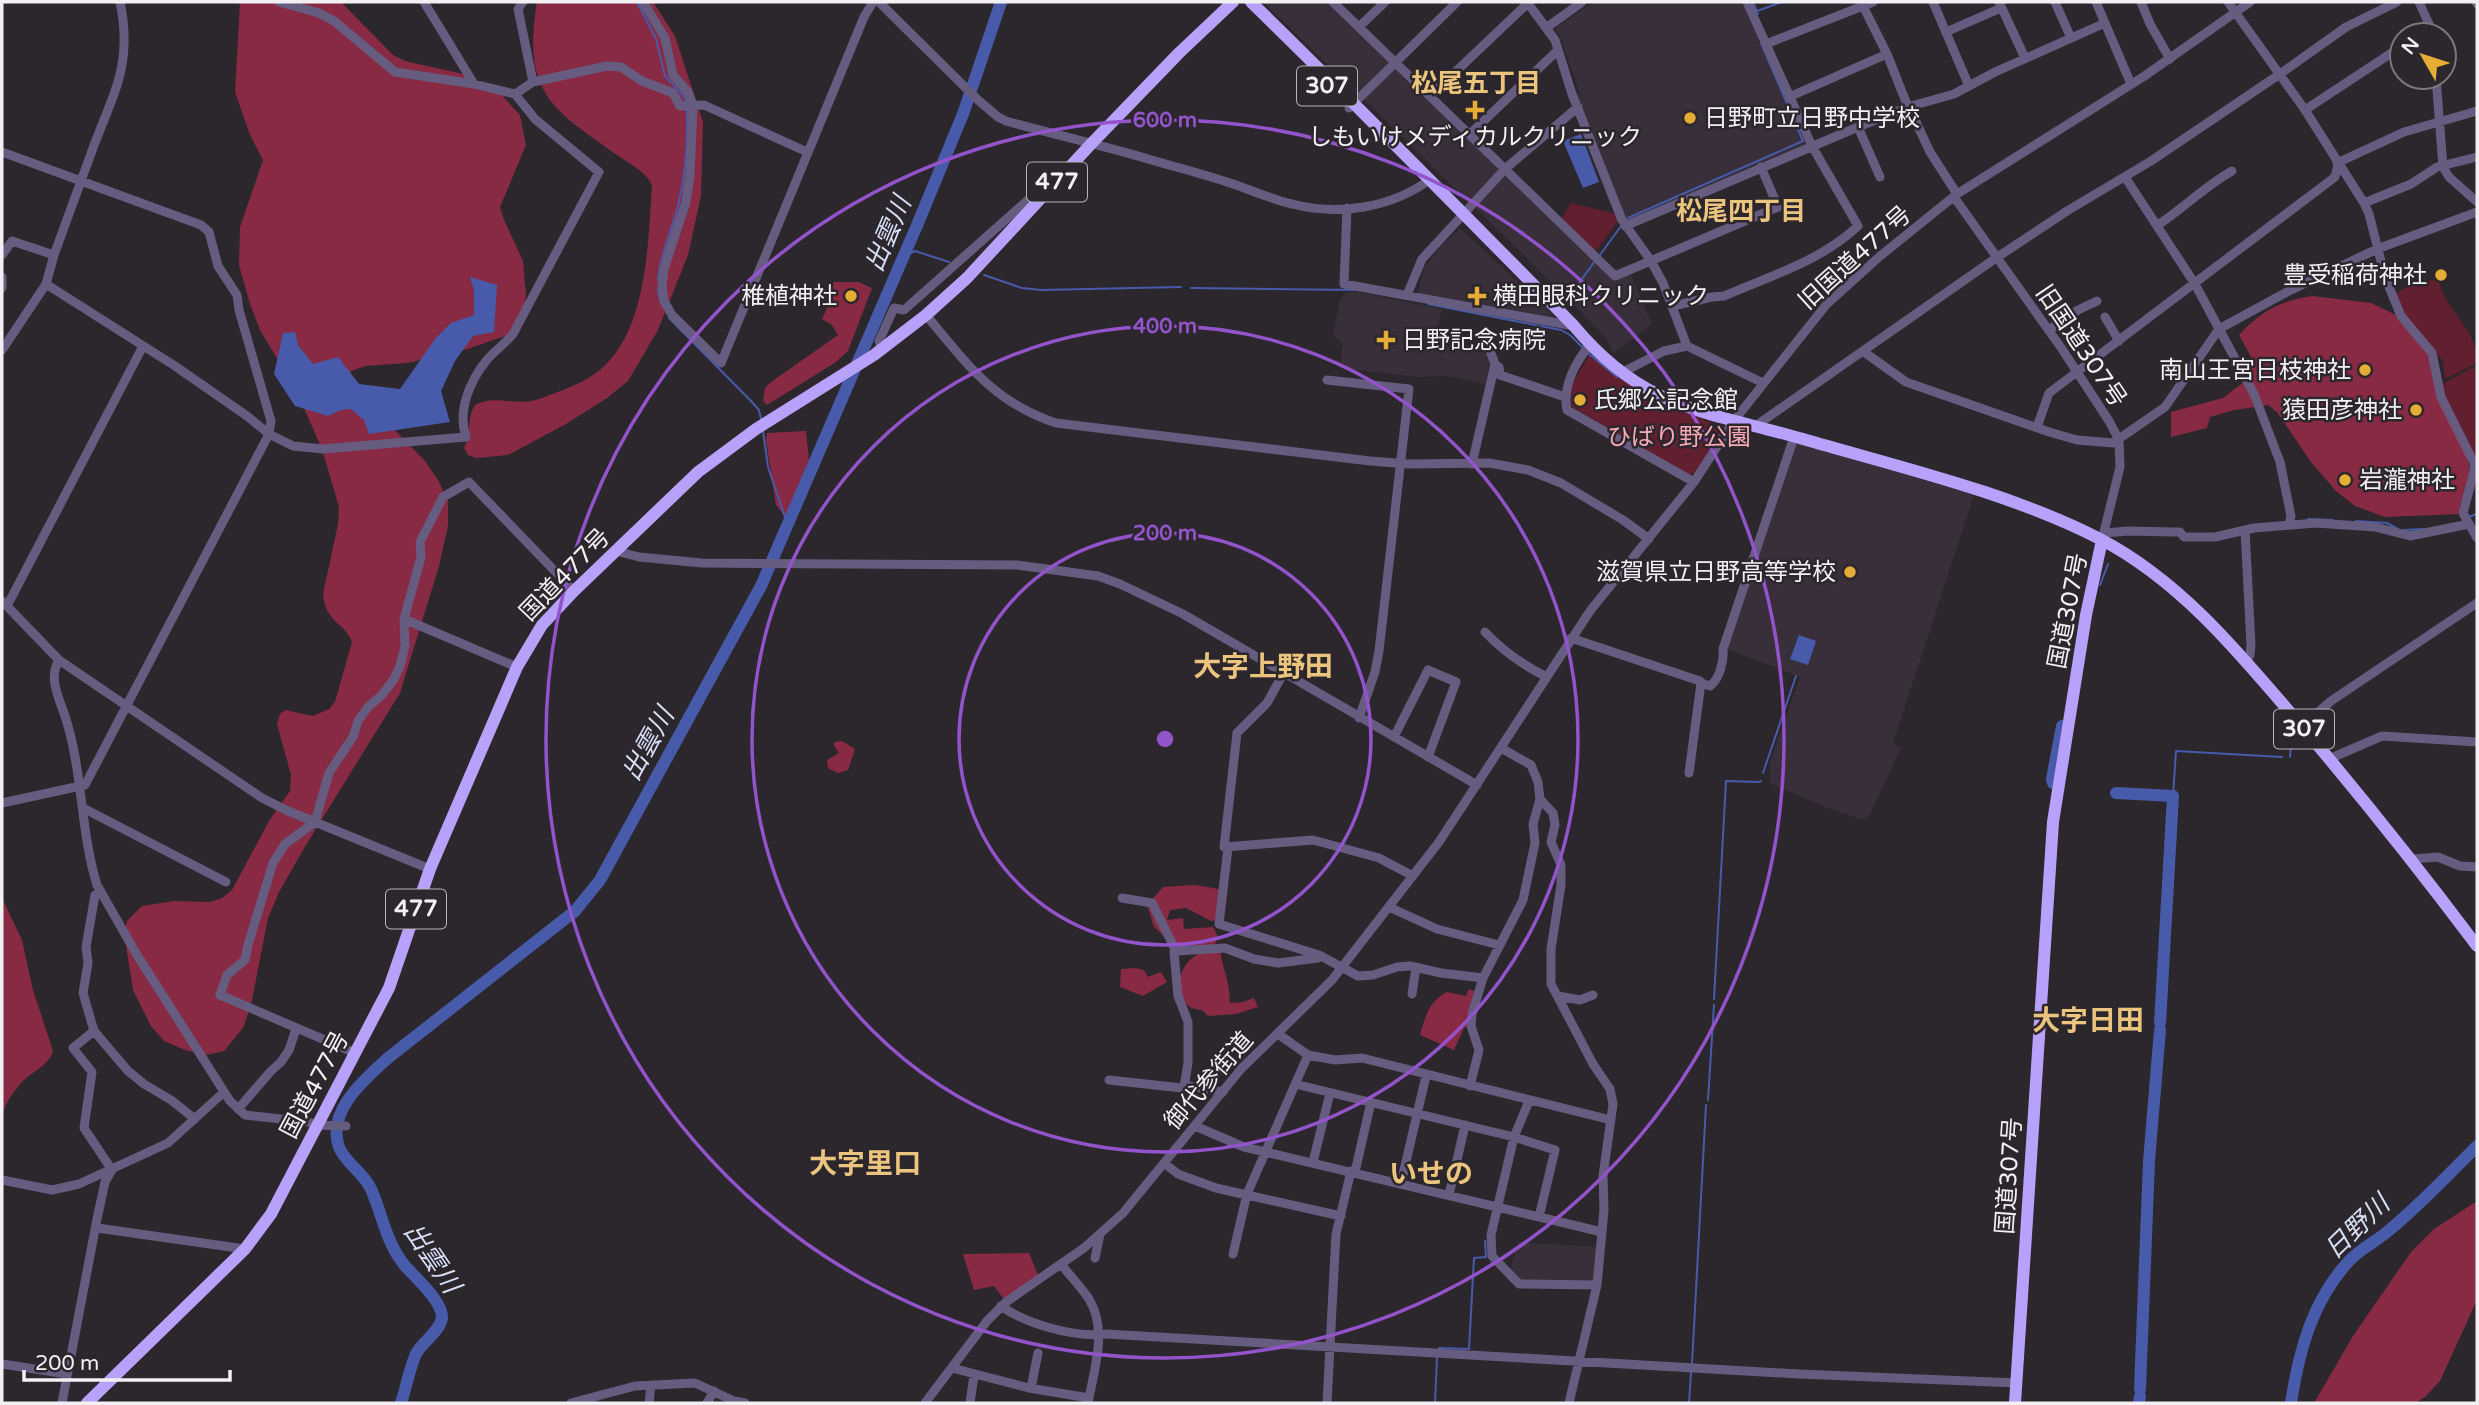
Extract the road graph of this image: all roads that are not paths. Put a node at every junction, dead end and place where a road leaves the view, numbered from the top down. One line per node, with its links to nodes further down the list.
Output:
1 (123, 2): 73 (street)
2 (279, 2): 44 (street)
3 (424, 2): 44 (street)
4 (523, 2): 43 (street)
5 (643, 2): 52 (street)
6 (873, 2): 63 (street)
7 (879, 2): 60 (street)
8 (1233, 2): 60 (highway, 国道477号 / 477)
9 (1239, 2): 51 (highway, 国道307号 / 307)
10 (1251, 2): 51 (highway, 国道307号 / 307)
11 (1333, 2): 31 (street)
12 (1385, 2): 31 (street)
13 (1457, 2): 41 (street)
14 (1528, 2): 32 (street); 49 (street)
15 (1582, 2): 32 (street)
16 (1748, 2): 35 (street)
17 (1873, 2): 26 (street)
18 (1933, 2): 33 (street)
19 (2055, 2): 34 (street)
20 (2096, 2): 30 (street)
21 (2141, 2): 40 (street)
22 (2228, 2): 28 (street)
23 (2250, 2): 28 (street)
24 (2398, 2): 42 (street)
25 (2419, 2): 29 (street)
26 (1862, 4): 35 (street); 37 (street, 旧国道307号)
27 (2000, 5): 33 (street); 39 (street)
28 (2236, 13): 40 (street); 42 (street)
29 (2428, 21)
30 (2105, 23): 34 (street); 45 (street)
31 (1359, 27): 41 (street)
32 (1546, 28): 36 (street)
33 (1947, 32): 46 (street)
34 (2071, 38): 39 (street)
35 (1766, 44): 50 (street)
36 (1558, 50): 53 (street); 59 (street)
37 (1887, 54): 50 (street); 54 (street, 旧国道307号)
38 (2388, 55): 55 (street)
39 (2025, 58): 46 (street)
40 (2170, 59): 45 (street)
41 (1394, 61): 49 (street); 51 (street)
42 (2280, 74): 55 (street); 71 (street)
43 (533, 82): 48 (street); 52 (street)
44 (474, 84): 48 (street)
45 (2131, 84): 74 (street)
46 (1969, 86): 54 (street)
47 (2437, 91): 57 (street)
48 (515, 94): 115 (street)
49 (1430, 96): 59 (street)
50 (1789, 97): 61 (street)
51 (1352, 105): 72 (highway, 国道307号 / 307)
52 (690, 106): 63 (street); 63 (street)
53 (1578, 107): 68 (street); 82 (street)
54 (1909, 107): 58 (street); 74 (street, 旧国道307号)
55 (2305, 110): 65 (street)
56 (2477, 111): 57 (street)
57 (2439, 122): 65 (street); 66 (street)
58 (1858, 127): 61 (street); 70 (street)
59 (1470, 134): 68 (street)
60 (1091, 144): 77 (highway, 国道477号 / 477); 78 (street)
61 (1812, 146): 67 (street); 92 (street)
62 (2, 152): 73 (street)
63 (807, 152)
64 (2477, 157): 66 (street)
65 (2338, 164): 76 (street); 89 (street)
66 (2442, 165): 75 (street); 76 (street)
67 (1761, 167): 82 (street); 87 (street)
68 (1505, 169): 80 (street); 87 (street)
69 (2232, 171): 81 (street)
70 (1880, 177)
71 (2125, 177): 81 (street); 86 (street)
72 (1429, 180): 78 (street); 80 (highway, 国道307号 / 307)
73 (81, 181): 85 (street); 115 (street)
74 (1955, 196): 86 (street, 旧国道307号); 110 (street, 旧国道477号)
75 (2477, 202)
76 (2364, 203): 83 (street)
77 (1035, 205): 93 (highway, 国道477号 / 477); 104 (street)
78 (1347, 208): 90 (street)
79 (2477, 212): 83 (street)
80 (1464, 214): 90 (street); 95 (highway, 国道307号 / 307)
81 (2158, 225): 89 (street)
82 (1625, 226): 87 (street)
83 (2377, 250): 97 (street); 121 (street)
84 (2, 255): 85 (street)
85 (54, 255): 88 (street)
86 (1996, 258): 96 (street, 旧国道307号); 105 (street)
87 (1651, 261): 92 (street)
88 (46, 284): 100 (street); 103 (street)
89 (2196, 284): 97 (street); 99 (street)
90 (1406, 295): 95 (street)
91 (2097, 301): 96 (street)
92 (1673, 306): 101 (street)
93 (926, 315): 104 (highway, 国道477号 / 477); 118 (street)
94 (2105, 317): 99 (street)
95 (1574, 326): 102 (highway, 国道307号 / 307)
96 (2049, 330): 107 (street, 旧国道307号)
97 (2219, 330): 117 (street); 122 (street)
98 (1490, 335): 106 (street)
99 (2119, 341): 107 (street)
100 (143, 346): 115 (street); 129 (street)
101 (1687, 346): 108 (street); 110 (street)
102 (1586, 349): 108 (highway, 国道307号 / 307); 111 (street)
103 (2, 350)
104 (878, 352): 127 (highway, 国道477号 / 477)
105 (1864, 352): 113 (street); 114 (street)
106 (1494, 364): 111 (street); 119 (street)
107 (2077, 371): 114 (street); 117 (street, 旧国道307号)
108 (1621, 373): 112 (highway, 国道307号 / 307)
109 (1327, 380): 118 (street)
110 (1763, 383): 112 (street, 旧国道477号)
111 (1565, 397): 120 (street)
112 (1733, 422): 113 (highway, 国道307号 / 307); 120 (street, 旧国道477号)
113 (1754, 427): 116 (highway, 国道307号 / 307)
114 (2037, 427): 117 (street)
115 (269, 434): 140 (street)
116 (1794, 437): 124 (highway, 国道307号 / 307); 139 (street)
117 (2119, 440): 124 (street, 旧国道307号)
118 (1400, 463): 119 (street); 141 (street)
119 (1472, 464): 126 (street)
120 (1694, 482): 126 (street, 旧国道477号)
121 (2467, 520): 122 (street); 125 (street)
122 (2288, 525): 123 (street)
123 (2245, 530): 124 (street); 135 (street)
124 (2104, 537): 135 (highway, 307); 227 (highway, 国道307号)
125 (2477, 538)
126 (1649, 539): 133 (street, 旧国道477号)
127 (615, 551): 128 (highway, 国道477号 / 477); 137 (street)
128 (574, 591): 131 (street); 136 (highway, 国道477号 / 477)
129 (4, 603): 134 (street)
130 (2477, 603): 142 (street)
131 (404, 619): 136 (street); 154 (street)
132 (1485, 632): 138 (street)
133 (1571, 638): 138 (street, 旧国道477号); 139 (street)
134 (59, 660): 140 (street); 150 (street)
135 (2246, 661): 147 (highway, 307)
136 (517, 667): 158 (highway, 国道477号 / 477)
137 (1283, 674): 141 (street); 155 (street)
138 (1545, 676): 145 (street, 旧国道477号)
139 (1701, 683): 148 (street)
140 (127, 705): 150 (street); 154 (street)
141 (1359, 718): 143 (street)
142 (2307, 722)
143 (1394, 737): 146 (street); 146 (street)
144 (2477, 742): 147 (street)
145 (1501, 748): 149 (street, 旧国道477号); 151 (street)
146 (1428, 757): 149 (street)
147 (2329, 759): 156 (highway, 307)
148 (1689, 773)
149 (1477, 785): 159 (street, 旧国道477号)
150 (80, 787): 152 (street); 153 (street)
151 (1540, 799): 164 (street); 173 (street)
152 (2, 803)
153 (83, 808): 160 (street); 161 (street)
154 (315, 821): 158 (street); 174 (street)
155 (1228, 848): 159 (street); 167 (street)
156 (2412, 859): 157 (street); 165 (highway, 307)
157 (2477, 867)
158 (430, 869): 177 (highway, 国道477号 / 477)
159 (1413, 876): 163 (street, 旧国道477号)
160 (226, 882)
161 (101, 894): 175 (street); 184 (street)
162 (1122, 898): 166 (street)
163 (1389, 907): 164 (street); 168 (street, 旧国道477号)
164 (1499, 945): 170 (street)
165 (2477, 946)
166 (1176, 951): 167 (street); 183 (street)
167 (1326, 958): 168 (street)
168 (1343, 966): 169 (street); 176 (street, 旧国道477号)
169 (1416, 967): 170 (street); 171 (street)
170 (1483, 978): 182 (street)
171 (1412, 993)
172 (1593, 995): 173 (street)
173 (1558, 996): 192 (street)
174 (296, 1029): 177 (street); 189 (street)
175 (94, 1031): 191 (street); 201 (street)
176 (1278, 1034): 178 (street, 御代参街道); 185 (street, 御代参街道)
177 (355, 1053): 193 (highway, 国道477号 / 477)
178 (1308, 1055): 179 (street, 御代参街道); 181 (street)
179 (1426, 1076): 182 (street, 御代参街道); 190 (street)
180 (1109, 1080): 183 (street)
181 (1295, 1084): 186 (street); 198 (street)
182 (1470, 1086): 187 (street, 御代参街道)
183 (1184, 1087): 185 (street)
184 (225, 1092): 189 (street); 191 (street)
185 (1223, 1092): 196 (street, 御代参街道)
186 (1330, 1093): 188 (street); 199 (street)
187 (1529, 1101): 192 (street, 御代参街道); 197 (street)
188 (1371, 1102): 190 (street); 202 (street)
189 (238, 1109): 193 (street)
190 (1418, 1114): 194 (street); 204 (street)
191 (195, 1119): 201 (street)
192 (1611, 1122): 211 (street)
193 (323, 1125): 195 (street); 213 (highway, 国道477号 / 477)
194 (1465, 1125): 197 (street); 206 (street)
195 (346, 1126)
196 (1195, 1126): 198 (street); 200 (street, 御代参街道)
197 (1514, 1137): 207 (street); 209 (street)
198 (1265, 1151): 199 (street); 205 (street)
199 (1313, 1162): 202 (street)
200 (1164, 1163): 205 (street); 212 (street, 御代参街道)
201 (112, 1170): 203 (street); 210 (street)
202 (1353, 1172): 204 (street); 208 (street)
203 (2, 1180)
204 (1401, 1183): 206 (street)
205 (1247, 1194): 208 (street); 214 (street)
206 (1449, 1195): 207 (street)
207 (1498, 1207): 209 (street); 217 (street)
208 (1341, 1216): 220 (street)
209 (1539, 1217): 211 (street)
210 (97, 1228): 213 (street); 225 (street)
211 (1602, 1233): 217 (street)
212 (1100, 1234): 215 (street); 216 (street, 御代参街道)
213 (245, 1249): 233 (highway, 国道477号 / 477)
214 (1233, 1254)
215 (1095, 1258)
216 (1061, 1264): 218 (street, 御代参街道); 219 (street)
217 (1597, 1285): 222 (street)
218 (1002, 1306): 219 (street); 224 (street, 御代参街道)
219 (1099, 1335): 220 (street); 231 (street)
220 (1330, 1346): 222 (street); 240 (street)
221 (1038, 1353): 229 (street)
222 (1580, 1361): 227 (street); 241 (street)
223 (2, 1364): 225 (street)
224 (951, 1368): 226 (street); 238 (street, 御代参街道)
225 (67, 1374): 232 (street)
226 (974, 1375): 229 (street); 239 (street)
227 (2017, 1383): 242 (highway, 国道307号)
228 (651, 1385): 230 (street); 234 (street); 235 (street)
229 (1031, 1388): 231 (street)
230 (714, 1391): 236 (street); 237 (street)
231 (1088, 1400)
232 (62, 1403)
233 (87, 1403)
234 (571, 1403)
235 (649, 1403)
236 (707, 1403)
237 (745, 1403)
238 (925, 1403)
239 (970, 1403)
240 (1327, 1403)
241 (1569, 1403)
242 (2015, 1403)

